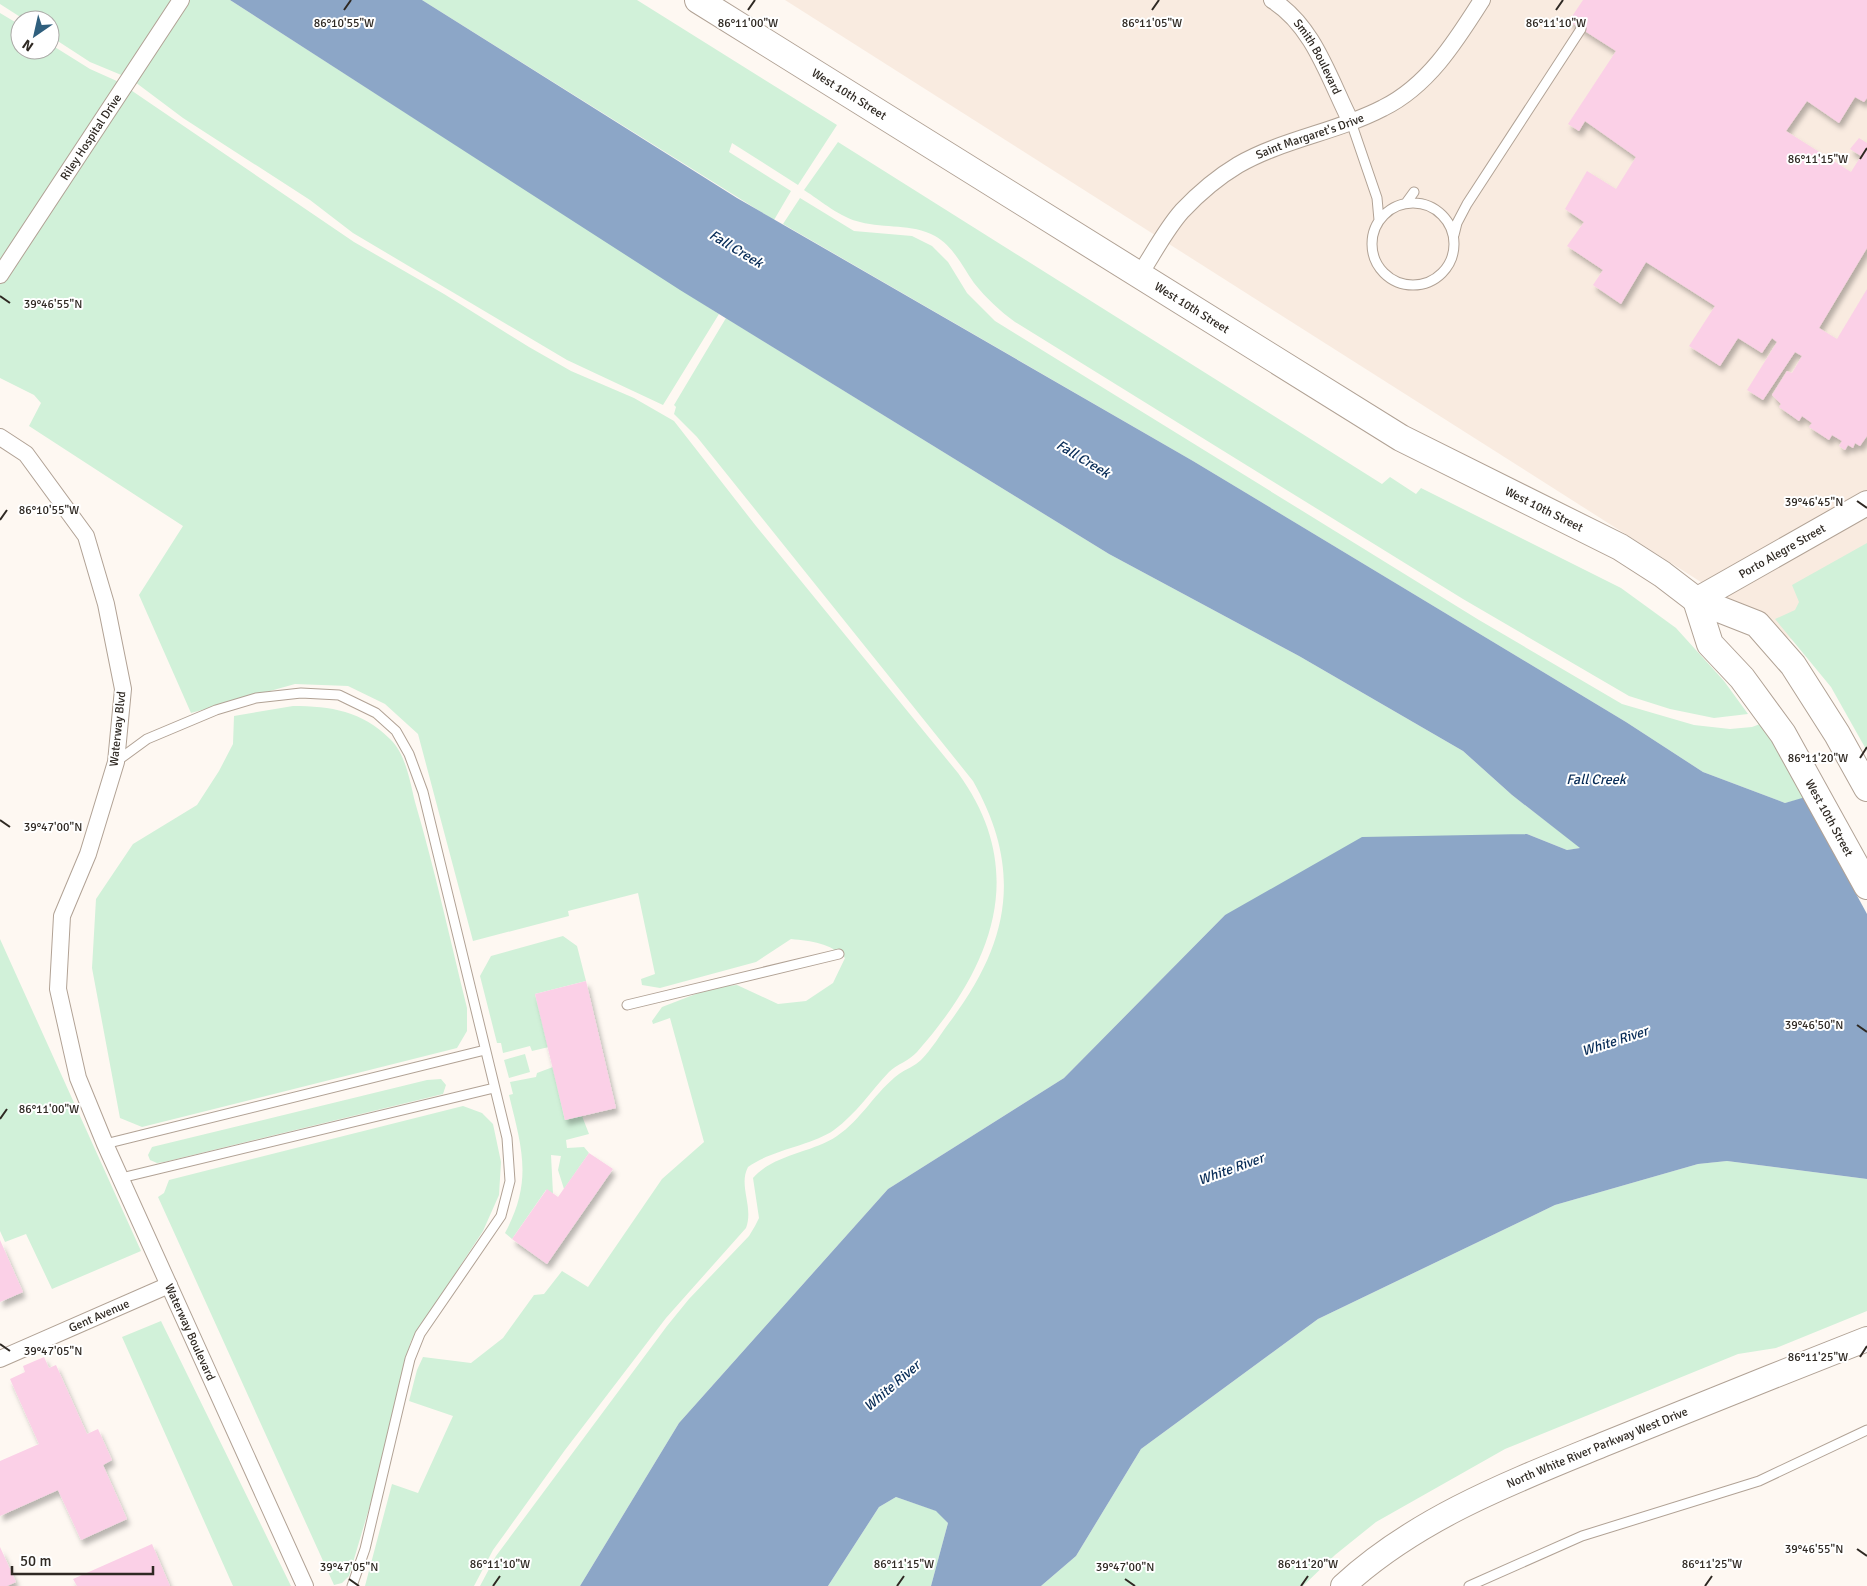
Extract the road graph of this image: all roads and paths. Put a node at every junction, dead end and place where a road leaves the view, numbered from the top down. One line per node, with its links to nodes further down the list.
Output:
1 (181, 0): 12 (street, Riley Hospital Drive)
2 (698, 0): 11 (main road, West 10th Street)
3 (1482, 0): 6 (street, Saint Margaret's Drive)
4 (1281, 3): 6 (street, Smith Boulevard)
5 (1581, 29): 10 (lane)
6 (1351, 122): 9 (lane); 11 (street, Saint Margaret's Drive)
7 (1414, 192): 8 (lane)
8 (1406, 203): 9 (lane); 10 (lane)
9 (1379, 220): 10 (lane)
10 (1454, 238)
11 (1140, 274): 15 (main road, West 10th Street)
12 (0, 275)
13 (0, 436): 16 (street, Waterway Blvd)
14 (1867, 503): 15 (main road, Porto Alegre Street)
15 (1696, 600): 17 (main road, West 10th Street); 18 (main road, West 10th Street)
16 (116, 762): 21 (lane); 22 (street, Waterway Blvd)
17 (1867, 788)
18 (1867, 886)
19 (839, 954): 20 (lane)
20 (627, 1005)
21 (485, 1050): 23 (lane); 24 (lane)
22 (78, 1078): 24 (street, Waterway Boulevard)
23 (494, 1088): 25 (lane); 31 (lane)
24 (105, 1144): 25 (street, Waterway Boulevard)
25 (121, 1178): 26 (street, Waterway Boulevard)
26 (169, 1285): 28 (street, Gent Avenue); 30 (street, Waterway Boulevard)
27 (1867, 1339): 32 (main road, North White River Parkway West Drive)
28 (0, 1359)
29 (1867, 1430): 33 (lane)
30 (304, 1586)
31 (352, 1586)
32 (1343, 1586)
33 (1469, 1586)

